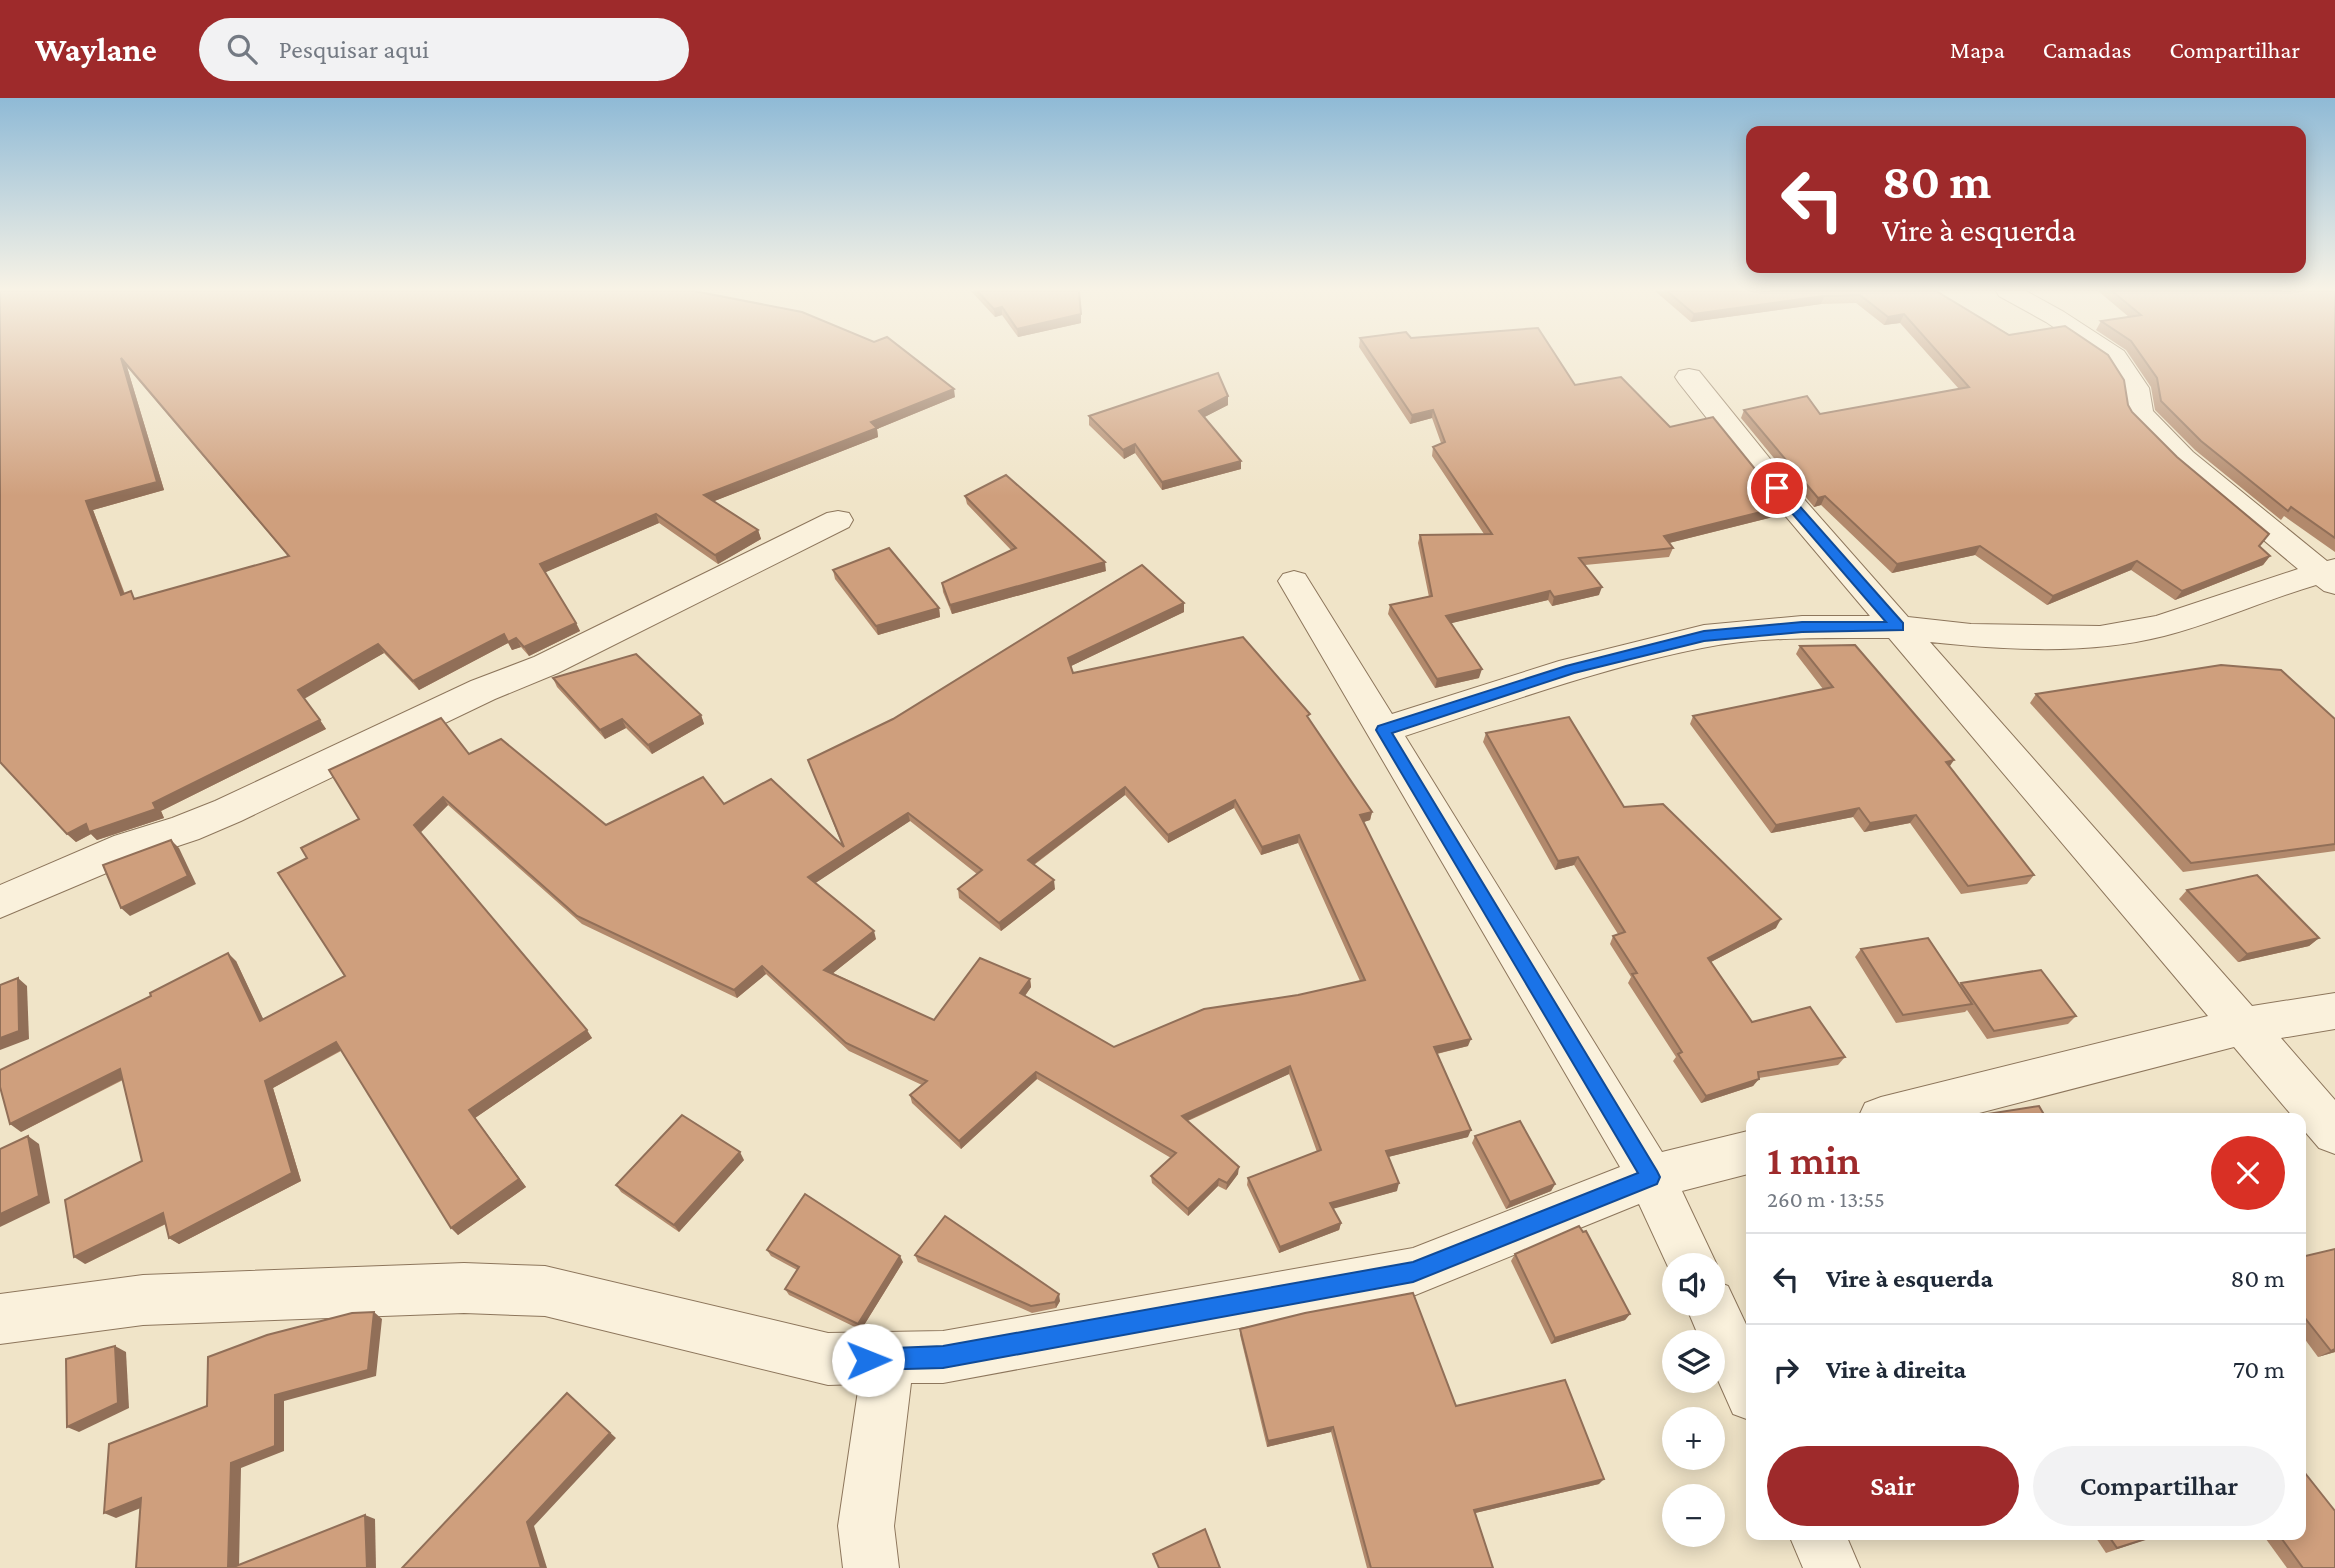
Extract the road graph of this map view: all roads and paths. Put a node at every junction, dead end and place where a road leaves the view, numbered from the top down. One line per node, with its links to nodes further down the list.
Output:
1 (2117, 360): 4 (street)
2 (1689, 377): 6 (street)
3 (838, 520): 8 (street)
4 (2330, 575): 6 (street)
5 (1294, 581): 7 (street)
6 (1898, 627): 7 (street); 10 (street)
7 (1383, 730): 14 (street)
8 (0, 902)
9 (2335, 1012): 10 (street)
10 (2243, 1026): 11 (street); 12 (street)
11 (1901, 1113)
12 (2335, 1133)
13 (1746, 1153): 14 (street)
14 (1651, 1177): 15 (street); 18 (street)
15 (1686, 1253)
16 (1716, 1316): 19 (street)
17 (0, 1320): 18 (street)
18 (888, 1360): 21 (street)
19 (1746, 1382)
20 (1819, 1540): 22 (street)
21 (871, 1568)
22 (1832, 1568)

